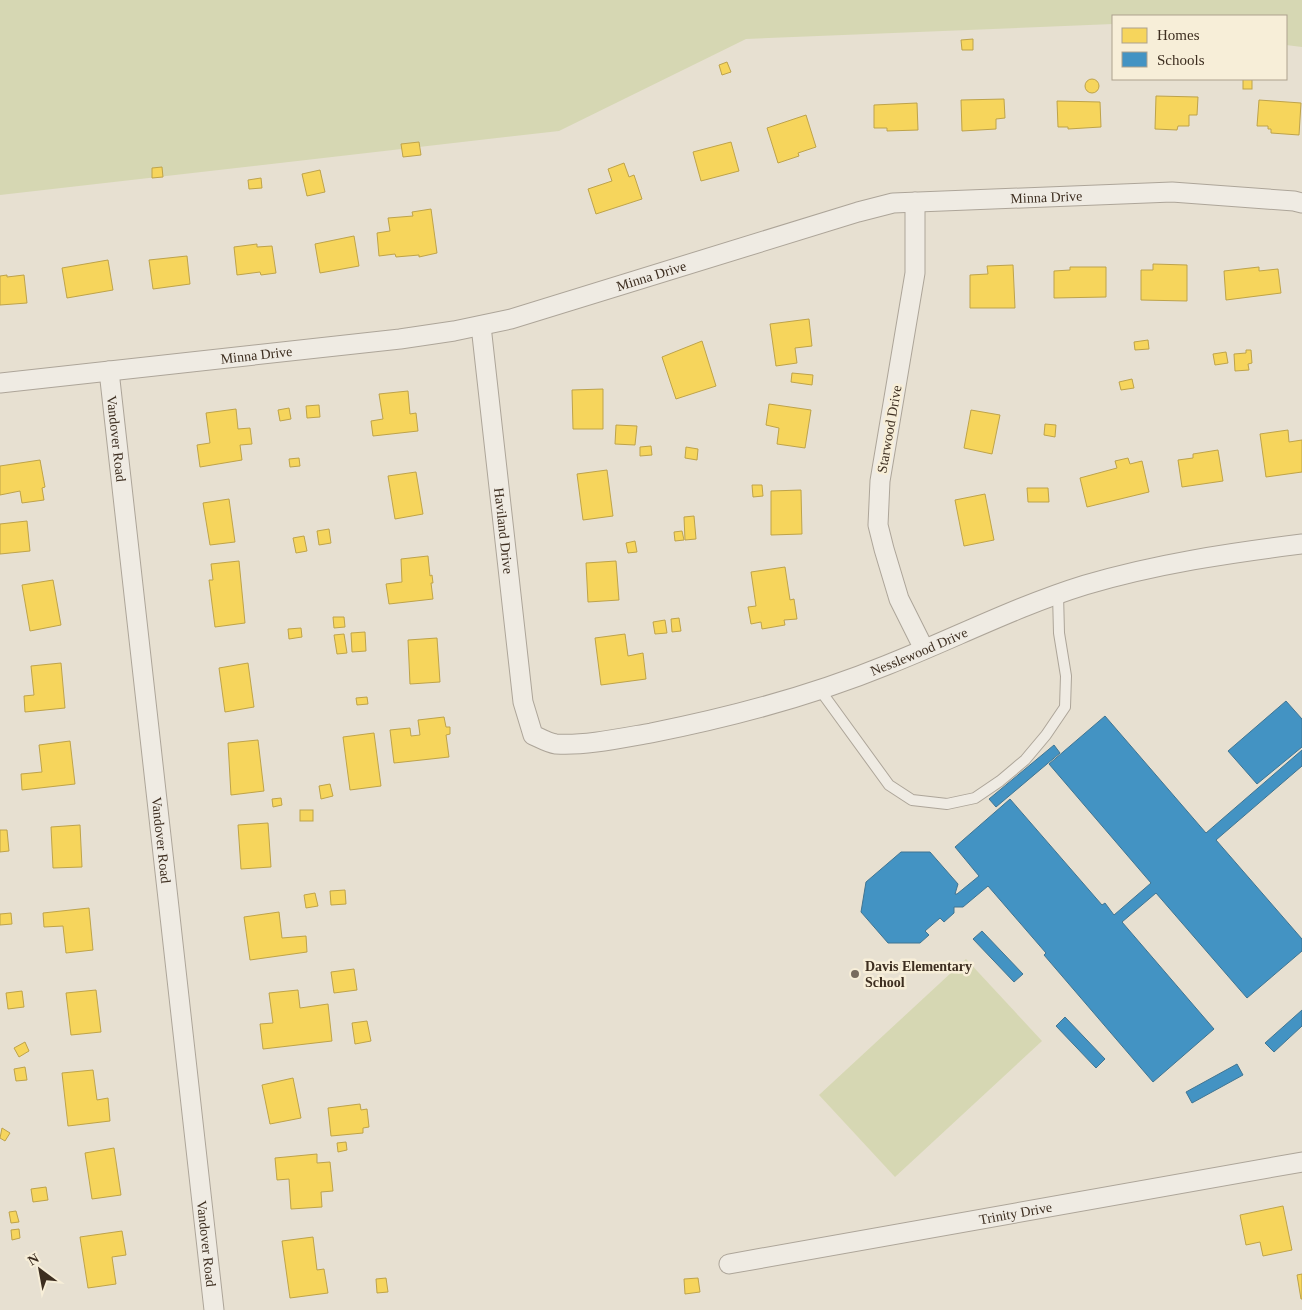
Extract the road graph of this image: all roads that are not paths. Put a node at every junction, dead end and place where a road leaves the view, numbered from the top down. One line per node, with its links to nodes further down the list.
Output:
1 (915, 202): 2 (street, Minna Drive); 3 (street, Minna Drive); 8 (street, Starwood Drive)
2 (1302, 203)
3 (481, 326): 4 (street, Minna Drive); 10 (street, Haviland Drive)
4 (109, 371): 5 (street, Minna Drive); 13 (street, Vandover Road)
5 (0, 383)
6 (1302, 544): 7 (street, Nesslewood Drive)
7 (1058, 594): 8 (street, Nesslewood Drive); 9 (lane)
8 (924, 649): 9 (street, Nesslewood Drive)
9 (820, 690): 10 (street, Nesslewood Drive)
10 (534, 735)
11 (1302, 1162): 12 (street, Trinity Drive)
12 (729, 1264)
13 (214, 1310)

